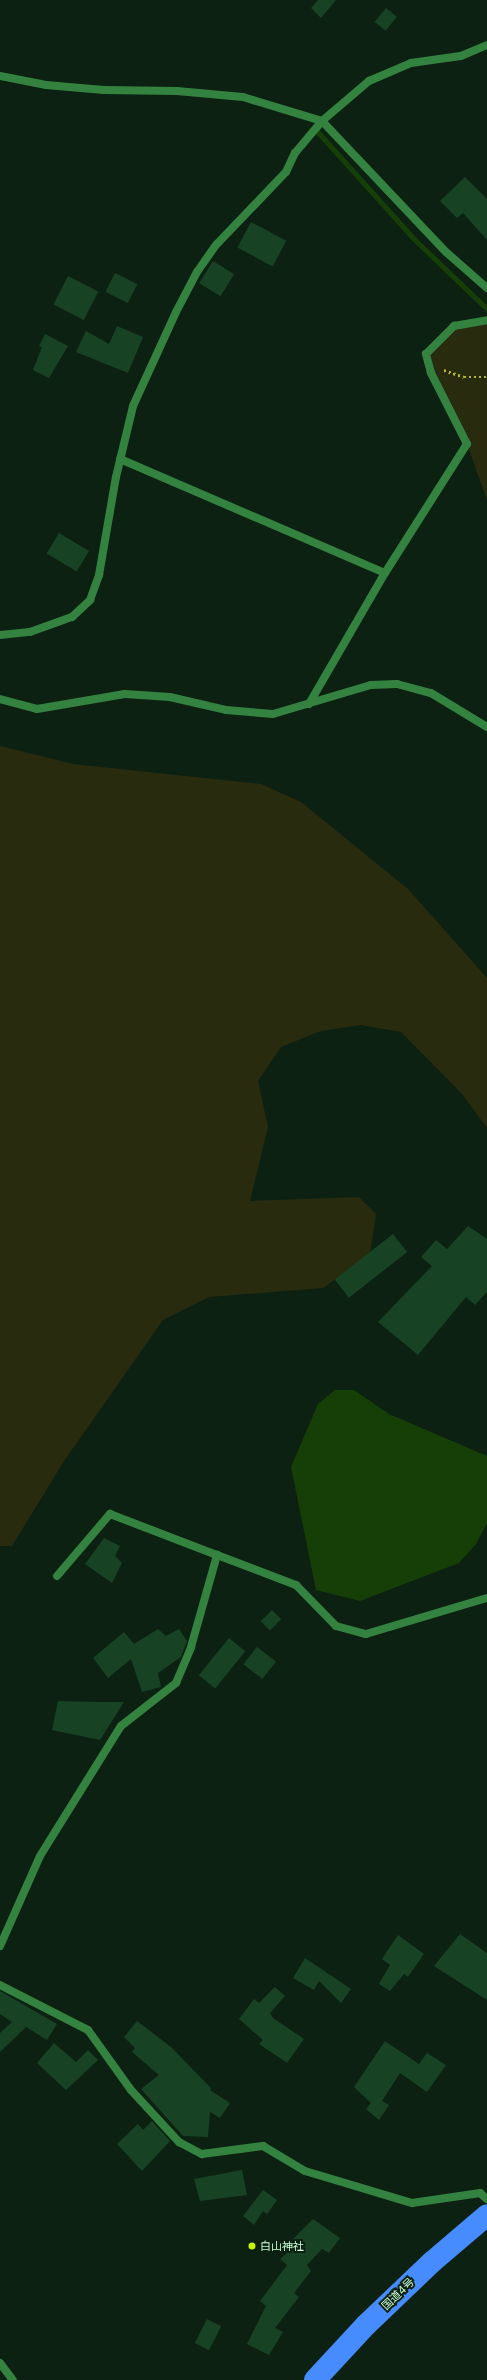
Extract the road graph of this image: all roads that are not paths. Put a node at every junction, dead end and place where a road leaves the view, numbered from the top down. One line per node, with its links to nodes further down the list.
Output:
1 (487, 45): 3 (street)
2 (0, 76): 3 (street)
3 (322, 121): 4 (street); 6 (street)
4 (487, 288)
5 (487, 320): 7 (street)
6 (120, 459): 7 (street); 8 (street)
7 (385, 573): 10 (street)
8 (0, 635)
9 (0, 699): 10 (street)
10 (309, 704): 11 (street)
11 (487, 727)
12 (217, 1555): 13 (street); 14 (street); 15 (street)
13 (57, 1576)
14 (487, 1598)
15 (0, 1946)
16 (0, 1985): 17 (street)
17 (487, 2199)
18 (487, 2215): 21 (highway, 国道4号)
19 (2, 2369): 20 (street)
20 (12, 2380)
21 (315, 2380)

